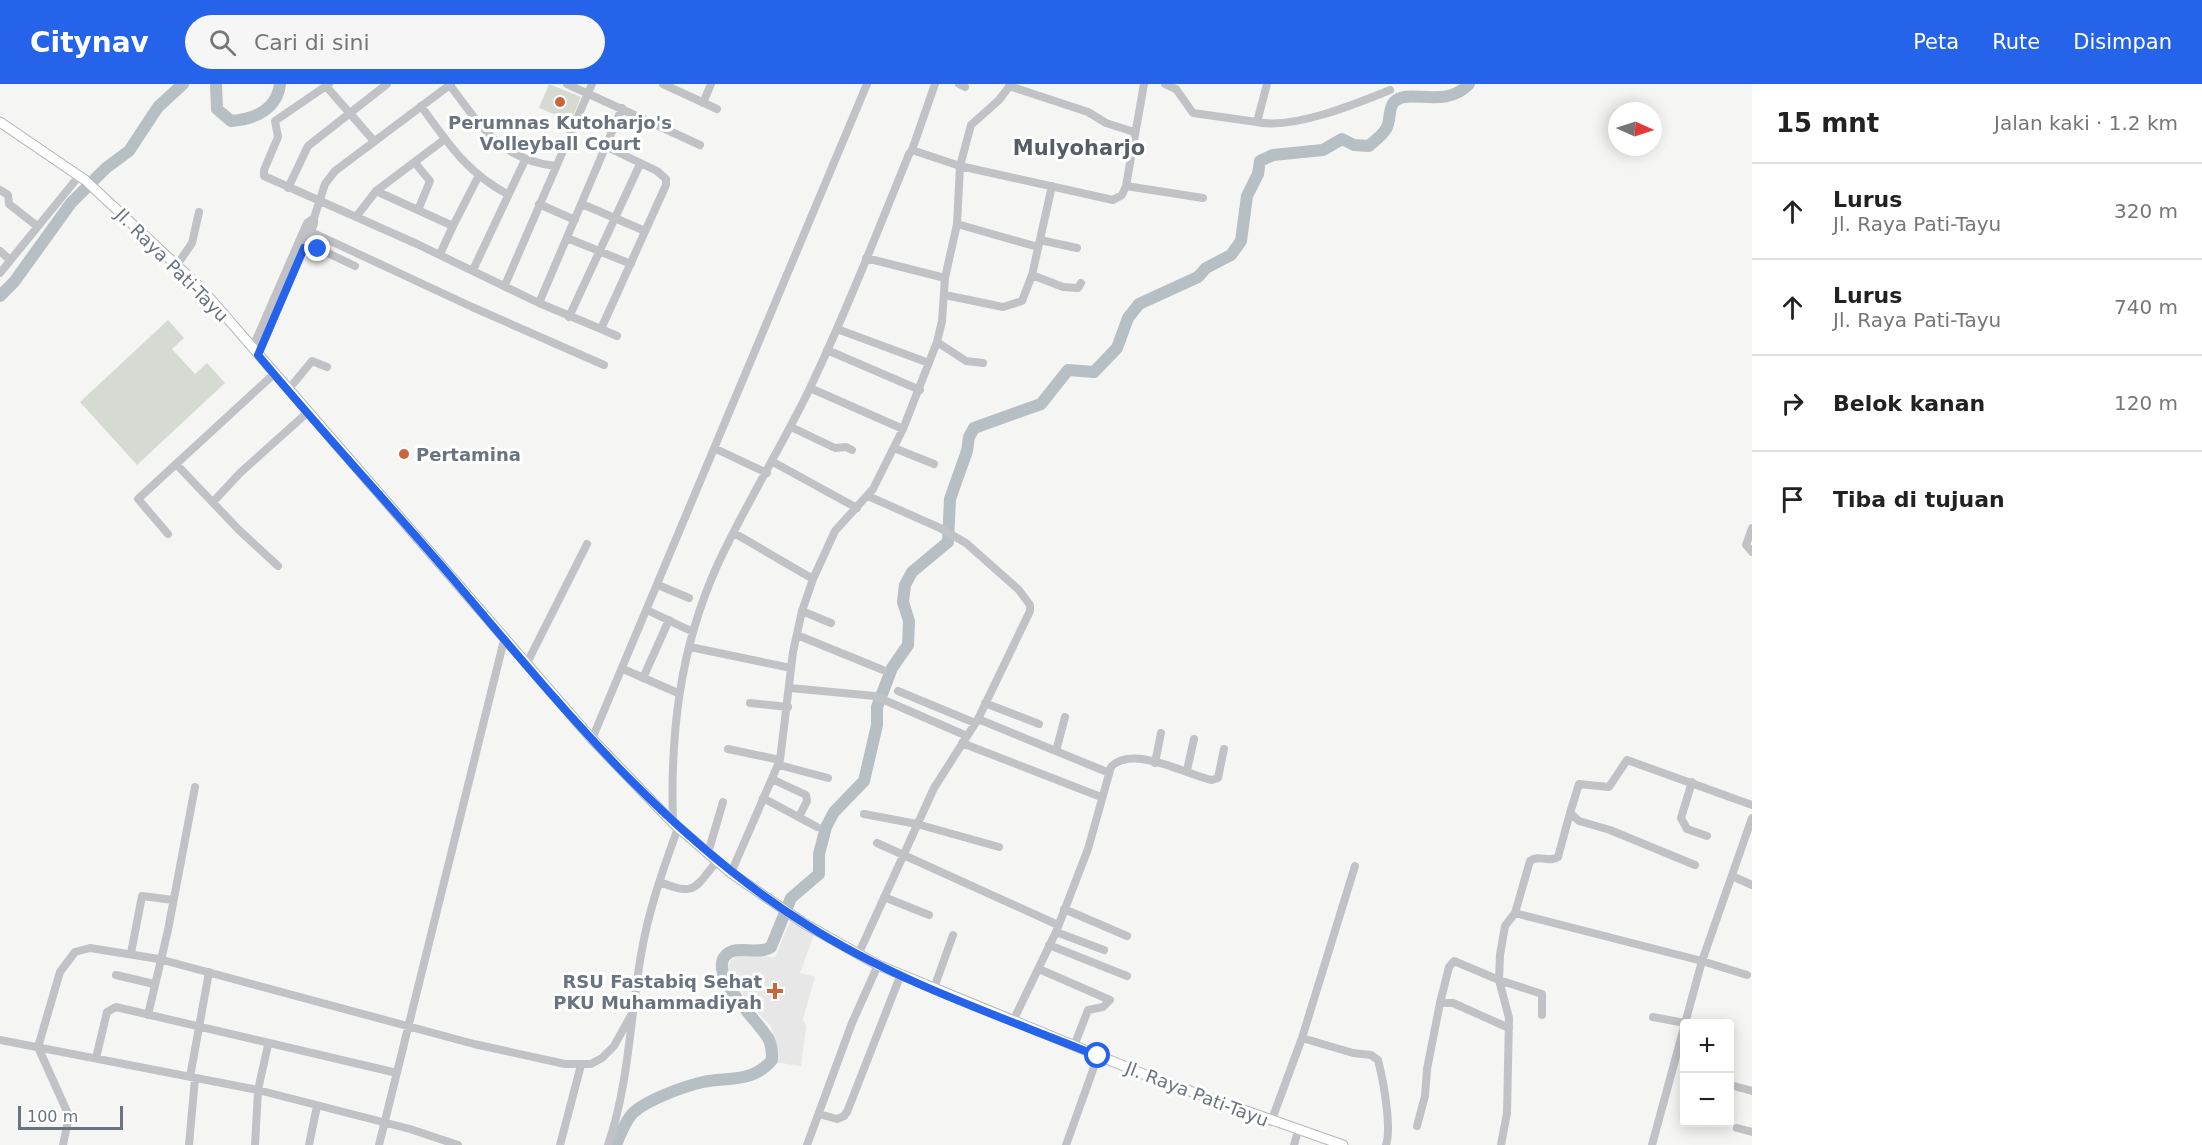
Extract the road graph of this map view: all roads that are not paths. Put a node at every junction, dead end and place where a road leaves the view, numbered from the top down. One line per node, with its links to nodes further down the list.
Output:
1 (387, 84): 20 (street)
2 (450, 84): 17 (street); 29 (street)
3 (567, 84): 15 (street)
4 (592, 84): 15 (street)
5 (663, 84): 16 (street)
6 (711, 84): 16 (street)
7 (867, 84): 95 (street)
8 (935, 84): 28 (street)
9 (1144, 84): 23 (street)
10 (1165, 84): 22 (street)
11 (1267, 84): 22 (street)
12 (328, 85): 20 (street); 38 (street)
13 (1010, 85): 23 (street); 33 (street)
14 (1390, 90): 22 (street)
15 (587, 94): 18 (street); 32 (street)
16 (703, 103): 19 (street)
17 (421, 106): 24 (street); 25 (street)
18 (622, 108): 26 (street); 27 (street)
19 (717, 109)
20 (348, 112): 25 (street); 38 (street)
21 (0, 122): 35 (main road)
22 (1257, 122)
23 (1134, 132): 37 (street)
24 (445, 139): 30 (street); 34 (street)
25 (374, 141): 43 (street)
26 (700, 145)
27 (607, 147): 31 (street); 45 (street)
28 (912, 150): 33 (street); 63 (street)
29 (525, 160): 32 (street); 41 (street)
30 (415, 163): 40 (street); 46 (street)
31 (640, 164): 49 (street); 55 (street)
32 (556, 166): 44 (street)
33 (960, 166): 36 (street); 51 (street)
34 (478, 177): 41 (street); 53 (street)
35 (82, 178): 52 (street); 66 (main road, Jl. Raya Pati-Tayu)
36 (1053, 186): 37 (street); 57 (street)
37 (1126, 186): 42 (street)
38 (288, 188): 43 (street)
39 (0, 190): 52 (street)
40 (376, 191): 46 (street); 48 (street)
41 (507, 194): 68 (street)
42 (1203, 198)
43 (319, 202): 48 (street); 54 (street)
44 (539, 204): 50 (street); 73 (street)
45 (582, 204): 49 (street); 50 (street)
46 (418, 210): 53 (street)
47 (199, 212): 66 (street)
48 (356, 217): 62 (street)
49 (615, 218): 55 (street); 60 (street)
50 (574, 220): 56 (street)
51 (957, 224): 57 (street); 71 (street)
52 (37, 226): 64 (street)
53 (453, 226): 62 (street)
54 (308, 230): 61 (street); 85 (street)
55 (645, 231): 65 (street)
56 (567, 238): 60 (street); 75 (street)
57 (1039, 244): 58 (street); 70 (street)
58 (1077, 248)
59 (0, 251): 64 (street)
60 (599, 251): 65 (street); 76 (street)
61 (300, 253): 67 (street); 82 (street)
62 (440, 255): 68 (street)
63 (866, 258): 71 (street); 78 (street)
64 (10, 260): 69 (street)
65 (631, 264): 77 (street)
66 (177, 265): 82 (main road, Jl. Raya Pati-Tayu)
67 (355, 266)
68 (473, 270): 73 (street)
69 (0, 273)
70 (1032, 275): 72 (street); 74 (street)
71 (945, 278): 74 (street)
72 (1081, 283)
73 (505, 285): 75 (street)
74 (945, 296): 80 (street)
75 (539, 303): 76 (street)
76 (569, 317): 77 (street)
77 (601, 329): 79 (street)
78 (837, 329): 81 (street); 83 (street)
79 (617, 336)
80 (937, 342): 83 (street); 84 (street)
81 (827, 350): 88 (street); 90 (street)
82 (255, 352): 87 (main road, Jl. Raya Pati-Tayu)
83 (929, 363): 90 (street)
84 (983, 363)
85 (604, 365)
86 (327, 367): 89 (street)
87 (274, 374): 89 (main road, Jl. Raya Pati-Tayu); 99 (street)
88 (810, 387): 92 (street); 93 (street)
89 (288, 390): 91 (main road, Jl. Raya Pati-Tayu)
90 (920, 390): 93 (street)
91 (308, 412): 102 (street); 119 (main road, Jl. Raya Pati-Tayu)
92 (791, 427): 96 (street); 97 (street)
93 (903, 429): 94 (street)
94 (894, 448): 98 (street); 101 (street)
95 (716, 449): 100 (street); 111 (street)
96 (852, 450)
97 (773, 462): 100 (street); 103 (street)
98 (934, 464)
99 (177, 465): 102 (street); 106 (street)
100 (767, 473): 105 (street)
101 (868, 496): 103 (street); 130 (street)
102 (213, 502): 109 (street)
103 (857, 508): 110 (street)
104 (1752, 528): 108 (street)
105 (734, 533): 110 (street); 117 (street)
106 (168, 534)
107 (587, 544): 121 (street)
108 (1752, 552)
109 (278, 566)
110 (813, 579): 114 (street)
111 (657, 585): 112 (street); 113 (street)
112 (689, 598)
113 (647, 610): 115 (street); 123 (street)
114 (802, 611): 116 (street); 118 (street)
115 (669, 620): 117 (street); 125 (street)
116 (831, 624)
117 (693, 632): 120 (street)
118 (797, 635): 122 (street); 124 (street)
119 (504, 640): 121 (main road, Jl. Raya Pati-Tayu); 205 (street)
120 (690, 647): 122 (street); 128 (street)
121 (526, 665): 136 (main road, Jl. Raya Pati-Tayu)
122 (791, 668): 126 (street)
123 (623, 669): 125 (street); 136 (street)
124 (883, 670)
125 (643, 678): 128 (street)
126 (790, 688): 131 (street); 138 (street)
127 (898, 691): 133 (street)
128 (678, 693): 159 (street)
129 (750, 703): 131 (street)
130 (985, 703): 133 (street); 134 (street)
131 (788, 707): 142 (street)
132 (1065, 717): 141 (street)
133 (976, 721): 138 (street); 141 (street)
134 (1039, 724)
135 (1161, 733): 143 (street)
136 (592, 739): 159 (main road, Jl. Raya Pati-Tayu)
137 (1194, 739): 144 (street)
138 (964, 740): 150 (street); 158 (street)
139 (728, 749): 142 (street)
140 (1224, 749): 144 (street)
141 (1056, 751): 145 (street)
142 (780, 763): 146 (street); 147 (street)
143 (1155, 763): 144 (street); 145 (street)
144 (1187, 770)
145 (1107, 772): 150 (street)
146 (828, 778)
147 (772, 779): 151 (street); 156 (street)
148 (1692, 782): 153 (street); 154 (street); 161 (street)
149 (195, 787): 174 (street)
150 (1101, 797): 175 (street)
151 (763, 798): 156 (street); 169 (street)
152 (723, 802): 164 (street)
153 (1752, 805)
154 (1570, 813): 167 (street); 176 (street)
155 (864, 814): 158 (street)
156 (799, 817): 160 (street)
157 (1752, 818): 170 (street)
158 (917, 824): 163 (street); 165 (street)
159 (675, 825): 164 (main road, Jl. Raya Pati-Tayu); 171 (street)
160 (817, 827)
161 (1707, 836)
162 (877, 843): 165 (street)
163 (999, 847)
164 (708, 853): 166 (main road, Jl. Raya Pati-Tayu)
165 (904, 854): 173 (street); 178 (street)
166 (717, 861): 169 (main road, Jl. Raya Pati-Tayu); 171 (street)
167 (1695, 865)
168 (1355, 866): 208 (street)
169 (731, 873): 184 (main road, Jl. Raya Pati-Tayu)
170 (1732, 876): 172 (street); 186 (street)
171 (660, 882): 198 (street)
172 (1752, 885)
173 (884, 897): 177 (street); 184 (street)
174 (173, 900): 183 (street); 185 (street)
175 (1064, 909): 178 (street); 180 (street)
176 (1515, 913): 186 (street); 194 (street)
177 (929, 915)
178 (1057, 928): 181 (street); 182 (street)
179 (953, 935): 196 (street)
180 (1127, 936)
181 (1049, 945): 188 (street); 193 (street)
182 (1104, 950)
183 (131, 952): 185 (street); 213 (street)
184 (858, 955): 187 (main road, Jl. Raya Pati-Tayu)
185 (159, 959): 189 (street); 195 (street)
186 (1702, 961): 192 (street); 202 (street)
187 (878, 964): 190 (main road, Jl. Raya Pati-Tayu); 223 (street)
188 (1039, 969): 203 (street); 212 (street)
189 (209, 972): 205 (street); 206 (street)
190 (901, 974): 196 (main road, Jl. Raya Pati-Tayu); 223 (street)
191 (116, 975): 195 (street)
192 (1747, 975)
193 (1126, 976)
194 (1498, 980): 197 (street); 200 (street); 207 (street)
195 (154, 984): 199 (street)
196 (934, 988): 203 (main road, Jl. Raya Pati-Tayu)
197 (1440, 1003): 207 (street); 226 (street)
198 (634, 1010): 216 (street); 237 (street)
199 (148, 1015): 206 (street); 215 (street)
200 (1542, 1015)
201 (1653, 1017): 204 (street)
202 (1686, 1019)
203 (1013, 1021): 212 (main road, Jl. Raya Pati-Tayu)
204 (1680, 1022)
205 (408, 1025): 216 (street); 217 (street)
206 (198, 1027): 211 (street); 218 (street)
207 (1509, 1028): 243 (street)
208 (1302, 1038): 224 (street); 242 (street)
209 (0, 1040): 213 (street)
210 (1680, 1041): 244 (street)
211 (268, 1045): 217 (street); 220 (street)
212 (1074, 1046): 214 (main road, Jl. Raya Pati-Tayu)
213 (38, 1047): 215 (street); 230 (street)
214 (1098, 1056): 224 (main road, Jl. Raya Pati-Tayu); 239 (street)
215 (96, 1058): 218 (street)
216 (581, 1065): 236 (street)
217 (397, 1073): 225 (street)
218 (193, 1077): 220 (street); 231 (street)
219 (1734, 1085): 221 (street)
220 (258, 1090): 222 (street); 232 (street)
221 (1752, 1091)
222 (317, 1106): 225 (street); 233 (street)
223 (819, 1114): 238 (street)
224 (1271, 1122): 228 (main road, Jl. Raya Pati-Tayu)
225 (385, 1123): 234 (street); 235 (street)
226 (1417, 1126)
227 (1737, 1128): 229 (street)
228 (1298, 1131): 240 (street); 241 (main road, Jl. Raya Pati-Tayu)
229 (1752, 1132)
230 (63, 1145)
231 (189, 1145)
232 (255, 1145)
233 (309, 1145)
234 (379, 1145)
235 (458, 1145)
236 (560, 1145)
237 (608, 1145)
238 (807, 1145)
239 (1066, 1145)
240 (1294, 1145)
241 (1343, 1145)
242 (1386, 1145)
243 (1501, 1145)
244 (1652, 1145)

